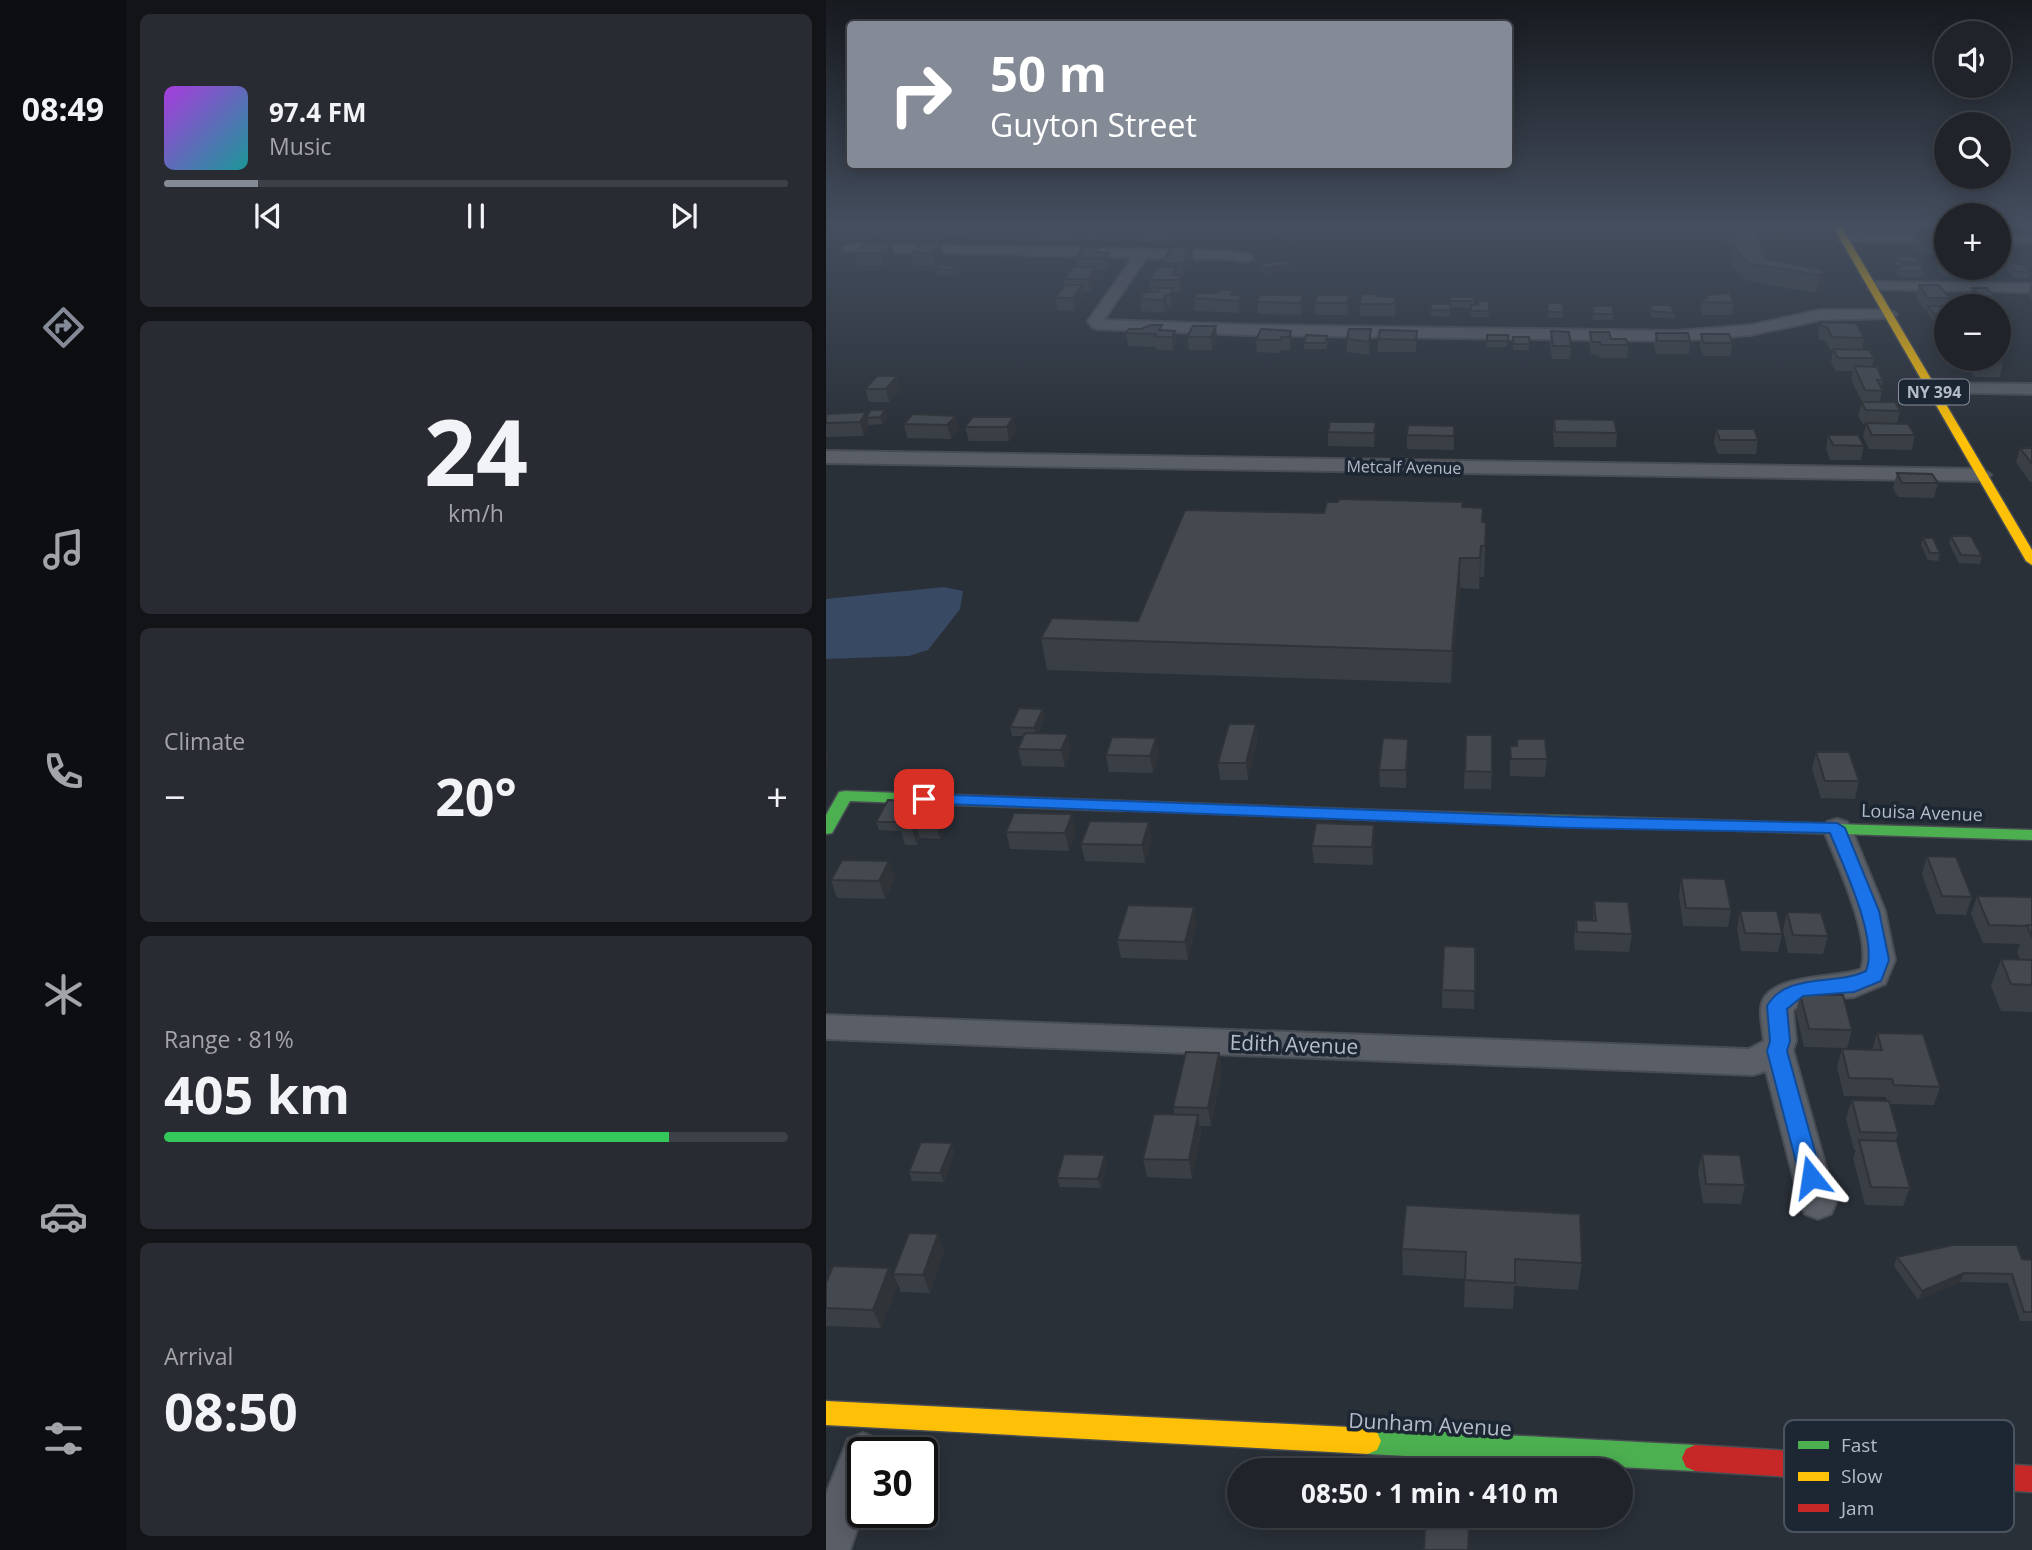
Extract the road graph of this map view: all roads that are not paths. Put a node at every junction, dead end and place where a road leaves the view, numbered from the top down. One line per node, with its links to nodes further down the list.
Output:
1 (1114, 295): 3 (street)
2 (1879, 295): 3 (street, NY 394)
3 (1890, 314): 4 (street, NY 394)
4 (1932, 388): 5 (street); 7 (street, NY 394)
5 (2032, 389)
6 (826, 457): 7 (street, Metcalf Avenue)
7 (1982, 475): 8 (street, NY 394)
8 (2032, 561)
9 (1837, 828): 10 (street, Louisa Avenue); 11 (street, Louisa Avenue); 13 (street)
10 (826, 829)
11 (2032, 835)
12 (826, 1027): 13 (street, Edith Avenue)
13 (1769, 1055): 14 (street)
14 (1818, 1203)
15 (826, 1413): 16 (street, Dunham Avenue)
16 (863, 1437)
17 (938, 1442): 18 (street, Dunham Avenue)
18 (1784, 1463)
19 (2014, 1478): 20 (street, Dunham Avenue)
20 (2032, 1479)
21 (847, 1496): 22 (street)
22 (827, 1550)

